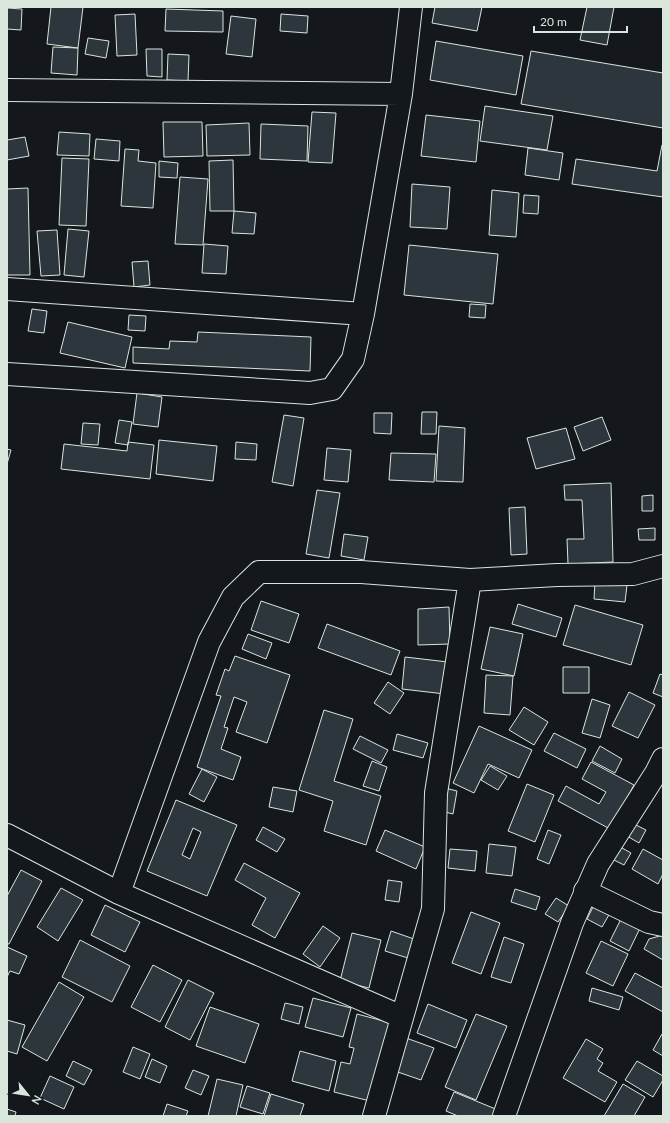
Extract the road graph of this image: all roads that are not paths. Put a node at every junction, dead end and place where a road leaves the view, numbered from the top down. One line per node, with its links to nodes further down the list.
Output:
1 (411, 7): 3 (street)
2 (7, 90): 3 (street)
3 (401, 94): 5 (street)
4 (7, 289): 5 (street)
5 (363, 314): 6 (street)
6 (7, 374)
7 (663, 566): 8 (street)
8 (470, 580): 12 (street); 14 (street)
9 (663, 759): 11 (street)
10 (7, 835): 12 (street)
11 (585, 892): 13 (street); 16 (street)
12 (119, 893): 14 (street)
13 (663, 925)
14 (402, 1017): 15 (street)
15 (374, 1116)
16 (504, 1116)

